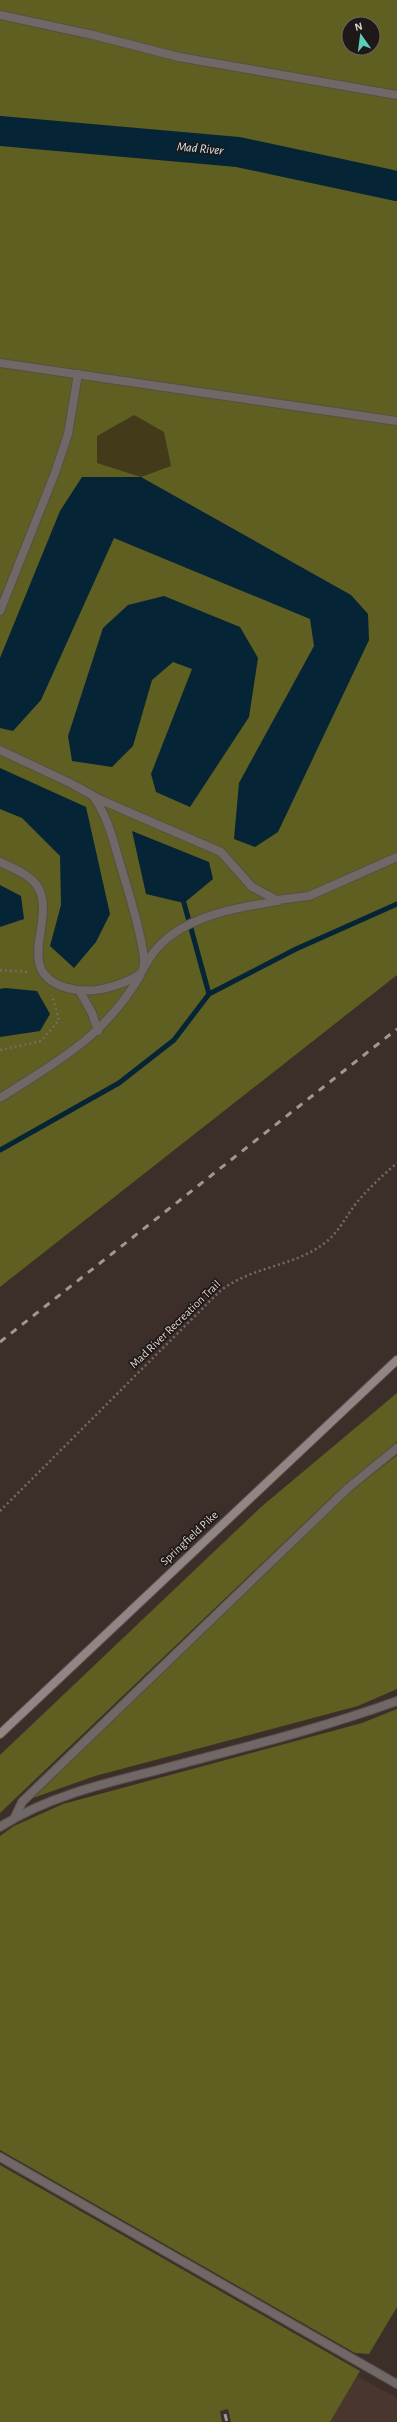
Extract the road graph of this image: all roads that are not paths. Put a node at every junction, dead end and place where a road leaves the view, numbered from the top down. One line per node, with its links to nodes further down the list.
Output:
1 (0, 15): 2 (lane)
2 (397, 95)
3 (0, 363): 4 (lane)
4 (78, 374): 5 (lane); 6 (lane)
5 (397, 421)
6 (0, 611)
7 (0, 750): 8 (lane)
8 (92, 795): 11 (lane); 12 (lane)
9 (397, 857): 11 (lane)
10 (0, 862): 14 (lane)
11 (283, 900): 12 (lane)
12 (145, 967): 13 (lane)
13 (140, 976): 14 (lane); 15 (lane)
14 (79, 990): 15 (lane)
15 (98, 1031): 16 (lane)
16 (0, 1098)
17 (397, 1360): 20 (main road, Springfield Pike)
18 (397, 1448): 21 (lane)
19 (397, 1701): 21 (lane)
20 (0, 1734)
21 (15, 1817): 22 (lane)
22 (0, 1827)
23 (0, 2158): 24 (lane)
24 (397, 2384)

